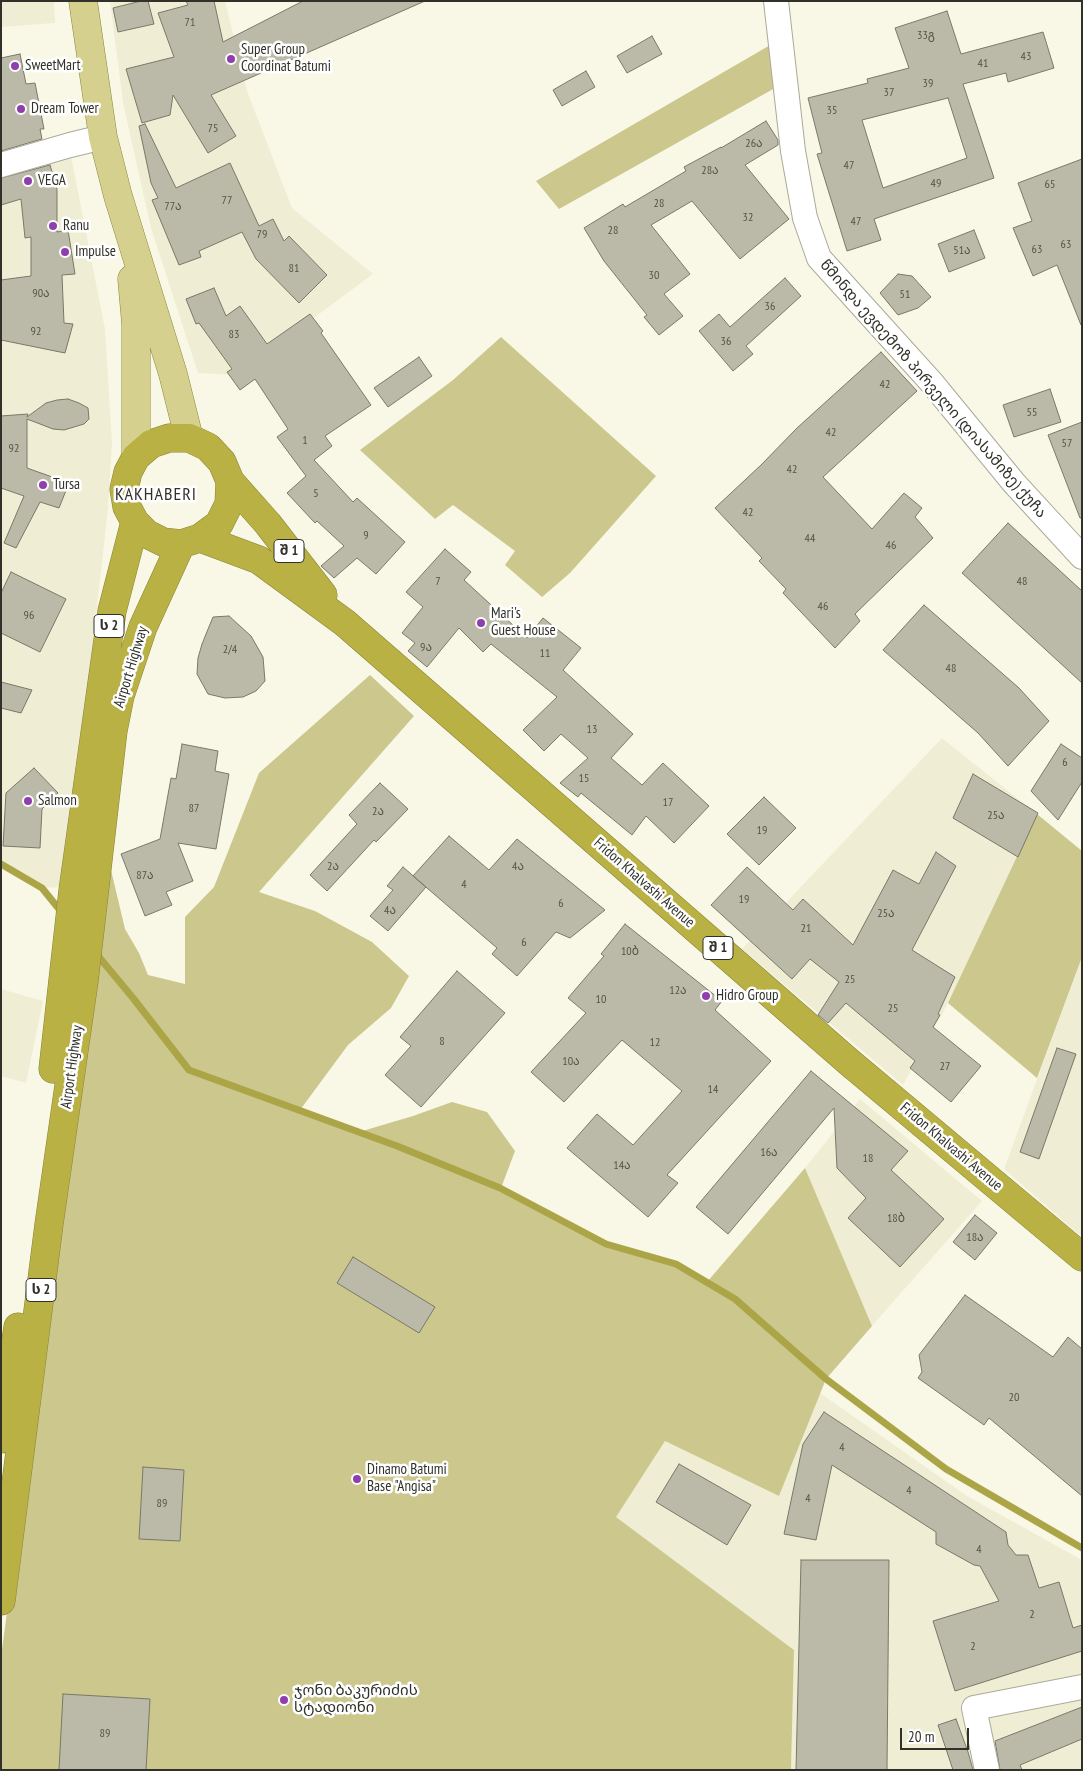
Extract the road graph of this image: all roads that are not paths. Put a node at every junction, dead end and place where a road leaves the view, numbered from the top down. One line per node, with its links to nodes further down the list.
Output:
1 (83, 1): 3 (main road)
2 (776, 1): 11 (street, წმინდა ევდემოზ პირველი (დიასამიზე) ქუჩა)
3 (103, 137): 4 (street); 5 (main road)
4 (1, 166)
5 (127, 226): 6 (main road); 7 (main road)
6 (189, 438): 7 (highway); 8 (highway)
7 (136, 457): 9 (highway)
8 (230, 481): 10 (highway); 12 (highway, შ 1)
9 (135, 522): 10 (highway); 13 (highway, Airport Highway / ს 2)
10 (191, 541): 12 (highway, შ 1); 13 (highway, Airport Highway / ს 2)
11 (1082, 557)
12 (345, 623): 15 (highway, Fridon Khalvashi Avenue / შ 1)
13 (83, 896): 14 (highway, Airport Highway / ს 2)
14 (74, 979): 16 (highway, Airport Highway / ს 2); 17 (highway, Airport Highway / ს 2)
15 (1081, 1255)
16 (1, 1439)
17 (1, 1601)
18 (1082, 1687): 19 (street)
19 (987, 1770)

